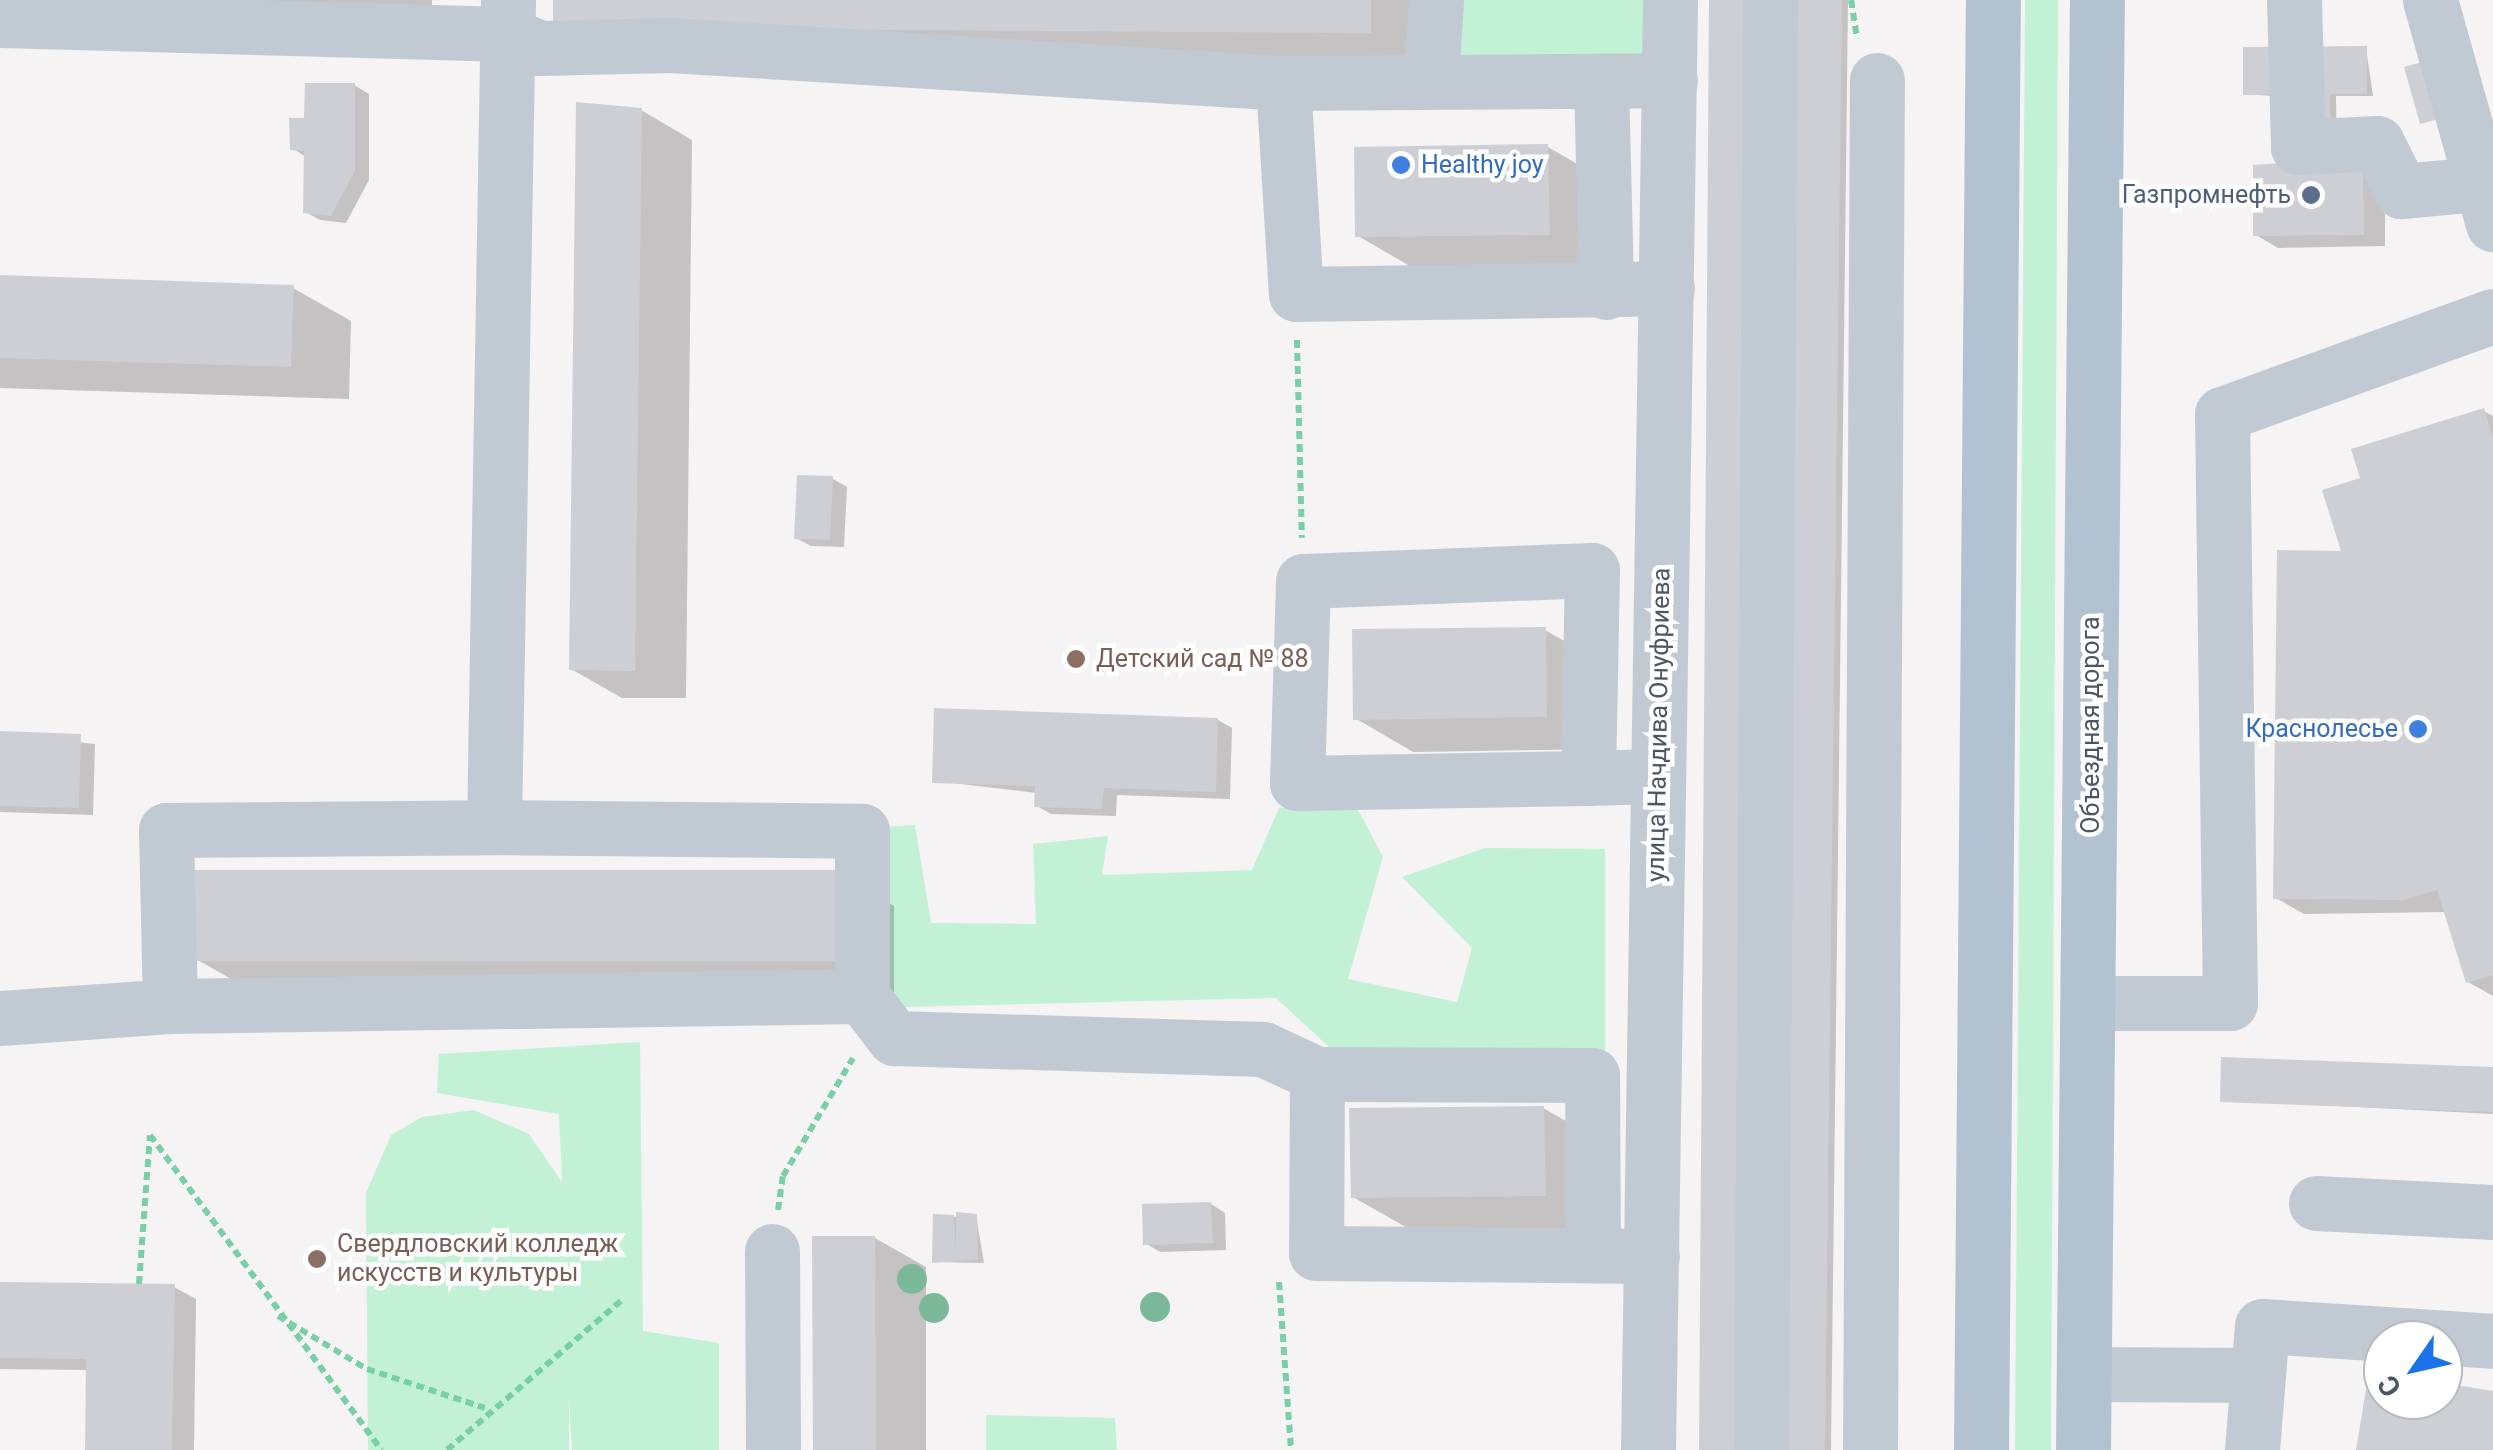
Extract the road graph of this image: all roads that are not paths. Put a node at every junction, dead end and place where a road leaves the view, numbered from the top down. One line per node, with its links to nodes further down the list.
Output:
1 (1436, 0): 10 (street)
2 (1670, 0): 11 (street, улица Начдива Онуфриева)
3 (1770, 0): 37 (street)
4 (1993, 0): 39 (main road)
5 (2097, 0): 22 (main road, Объездная дорога)
6 (2294, 0): 15 (street)
7 (2430, 0): 15 (street)
8 (508, 17): 9 (street); 14 (street); 21 (street)
9 (0, 20)
10 (1432, 80): 13 (street); 14 (street)
11 (1670, 80): 13 (street); 16 (street, улица Начдива Онуфриева)
12 (1876, 80): 38 (street)
13 (1601, 81): 17 (street)
14 (1283, 83): 17 (street)
15 (2486, 204)
16 (1667, 288): 17 (street); 19 (street, улица Начдива Онуфриева)
17 (1606, 292)
18 (2493, 316): 22 (street)
19 (1657, 776): 20 (street); 31 (street, улица Начдива Онуфриева)
20 (1588, 778): 20 (street)
21 (494, 827): 23 (street); 24 (street)
22 (2090, 1002): 33 (main road, Объездная дорога)
23 (170, 1006): 24 (street); 25 (street)
24 (878, 1017): 26 (street)
25 (0, 1018)
26 (1317, 1074): 30 (street); 30 (street)
27 (2316, 1203): 28 (street)
28 (2493, 1212)
29 (772, 1252): 35 (street)
30 (1593, 1256): 31 (street)
31 (1652, 1256): 36 (street, улица Начдива Онуфриева)
32 (2493, 1340): 34 (street)
33 (2084, 1374): 34 (street); 40 (main road, Объездная дорога)
34 (2258, 1375): 41 (street)
35 (773, 1450)
36 (1648, 1450)
37 (1761, 1450)
38 (1870, 1450)
39 (1981, 1450)
40 (2083, 1450)
41 (2252, 1450)

